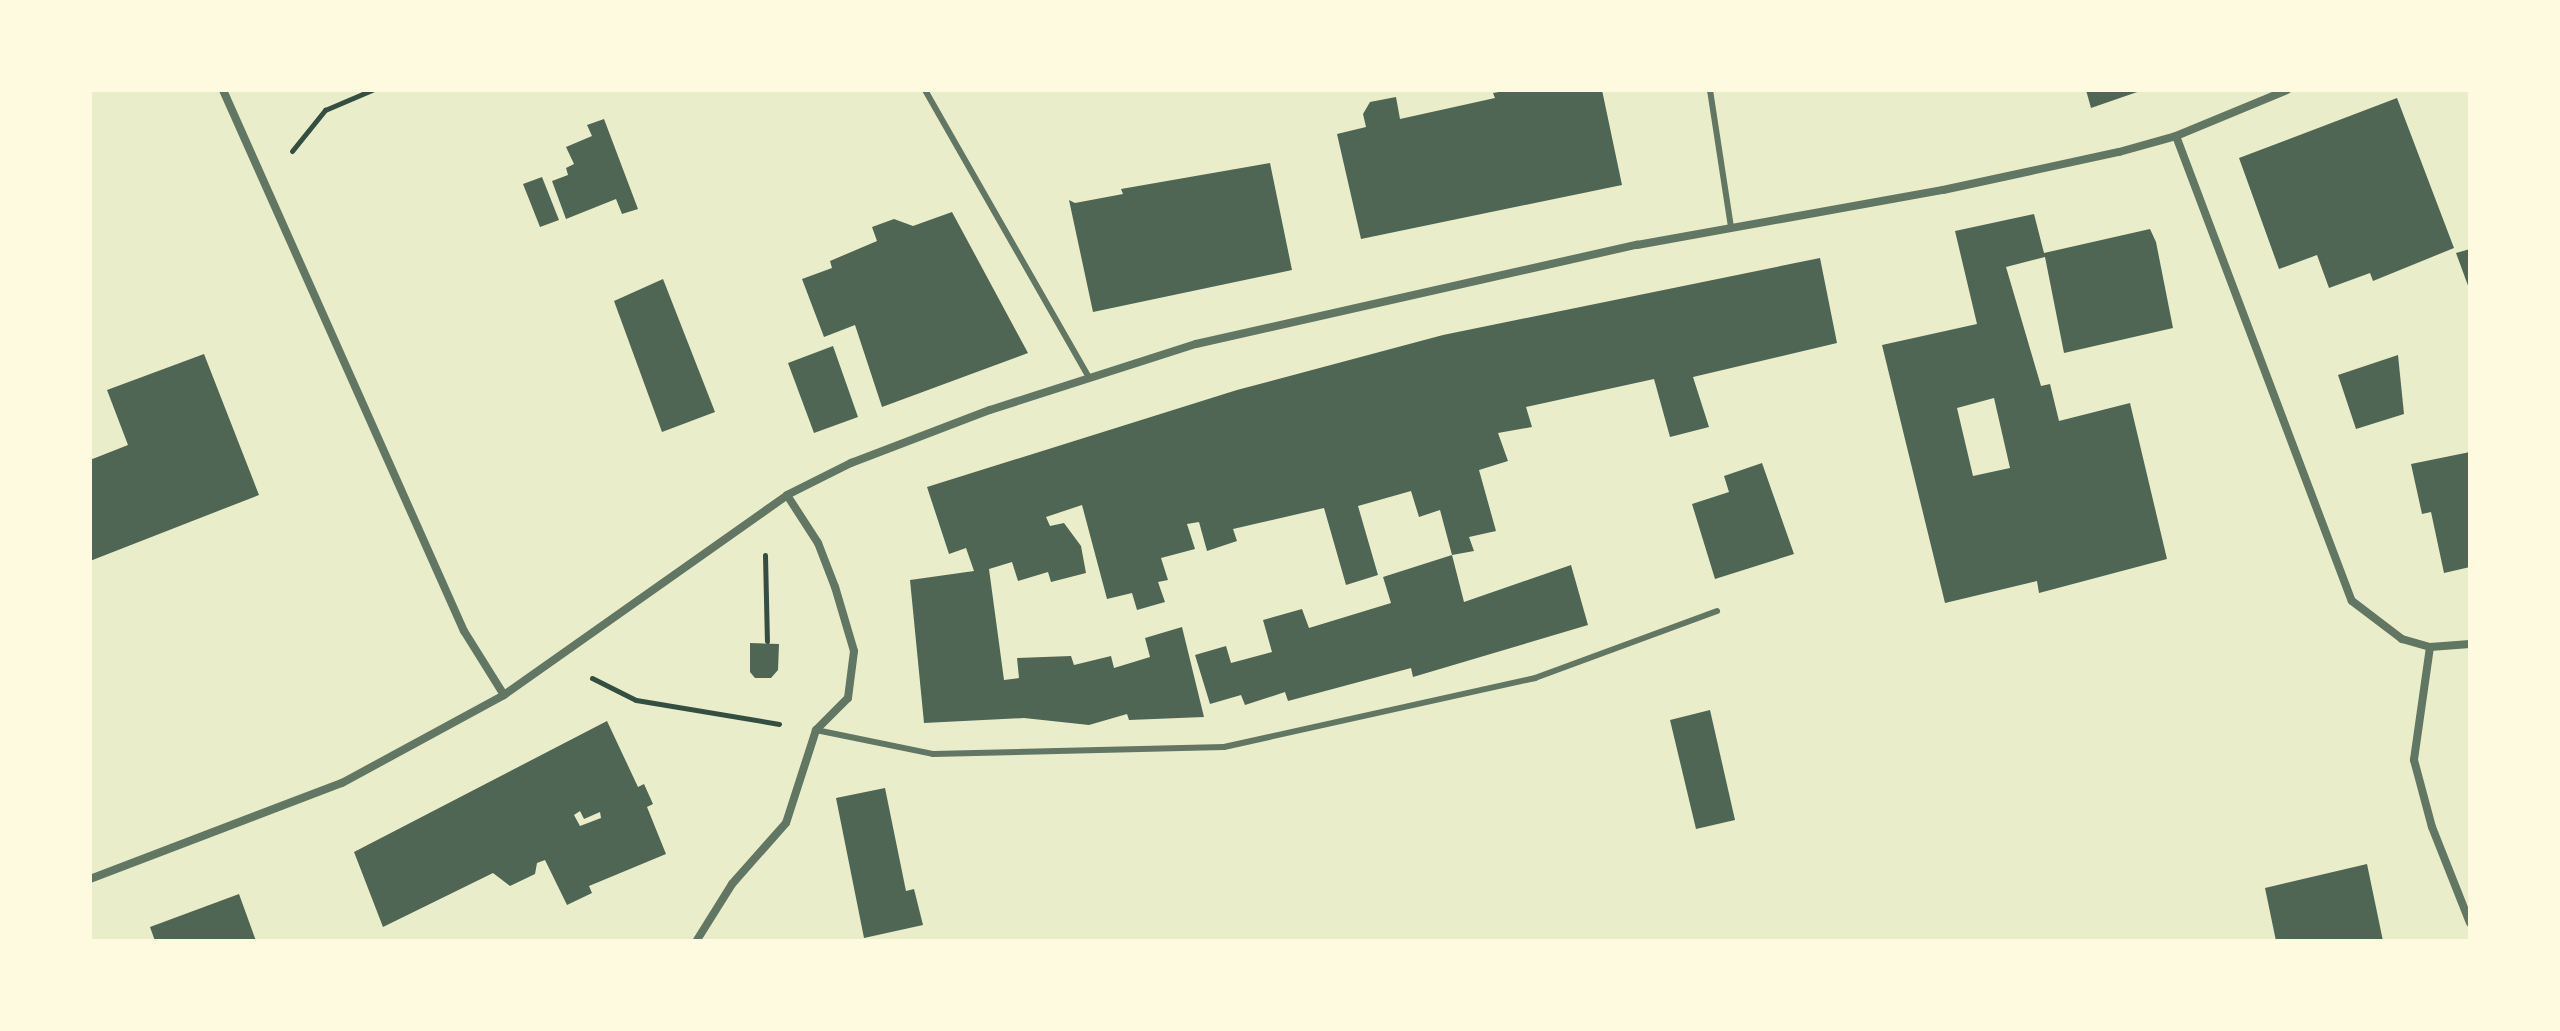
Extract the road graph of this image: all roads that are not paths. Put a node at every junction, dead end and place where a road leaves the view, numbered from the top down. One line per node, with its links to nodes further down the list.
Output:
1 (223, 90): 12 (street)
2 (925, 90): 7 (lane)
3 (1710, 90): 6 (lane)
4 (2287, 90): 5 (street)
5 (2176, 136): 6 (street); 11 (street)
6 (1731, 228): 7 (street)
7 (1088, 376): 8 (street)
8 (787, 495): 12 (street); 13 (street)
9 (1717, 611): 13 (lane)
10 (2470, 644): 11 (street)
11 (2430, 647): 15 (street)
12 (504, 695): 14 (street)
13 (816, 730): 16 (street)
14 (90, 879)
15 (2470, 923)
16 (697, 940)

